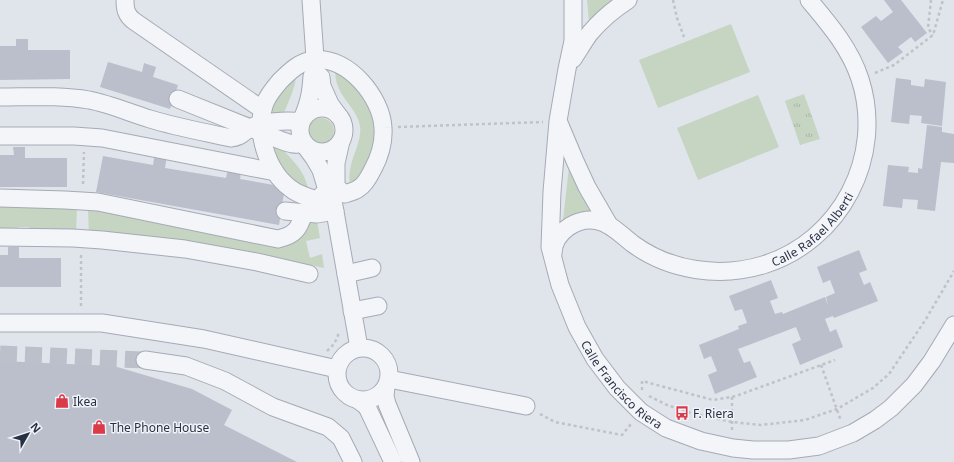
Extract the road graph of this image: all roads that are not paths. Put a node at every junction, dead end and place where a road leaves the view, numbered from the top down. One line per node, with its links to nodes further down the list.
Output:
1 (124, 0): 15 (street)
2 (312, 0): 8 (street)
3 (573, 0): 9 (street, Calle Francisco Riera)
4 (628, 0): 9 (street)
5 (800, 0): 7 (street, Calle Rafael Alberti)
6 (809, 0): 7 (street, Calle Rafael Alberti)
7 (832, 28): 24 (street, Calle Rafael Alberti)
8 (316, 66): 12 (street); 13 (street); 15 (street); 20 (street)
9 (567, 70): 14 (street, Calle Francisco Riera)
10 (0, 97): 15 (street)
11 (178, 99): 15 (street)
12 (338, 115): 13 (street); 17 (street)
13 (301, 121): 15 (street); 18 (street)
14 (558, 121): 24 (street, Calle Rafael Alberti); 26 (street, Calle Francisco Riera)
15 (259, 123): 18 (street); 19 (street)
16 (0, 136): 19 (street)
17 (342, 141): 18 (street); 20 (street)
18 (304, 144): 20 (street)
19 (275, 172): 20 (street)
20 (332, 196): 23 (street); 29 (street)
21 (0, 198): 23 (street)
22 (285, 211): 23 (street)
23 (304, 212)
24 (609, 225): 26 (street, Calle Rafael Alberti)
25 (0, 237): 28 (street)
26 (554, 264): 33 (street, Calle Francisco Riera)
27 (372, 268): 29 (street)
28 (309, 274)
29 (346, 274): 31 (street)
30 (378, 306): 31 (street)
31 (352, 311): 34 (street)
32 (0, 323): 36 (street)
33 (954, 325)
34 (359, 348): 36 (street); 37 (street)
35 (145, 360): 40 (street)
36 (337, 369): 38 (street)
37 (388, 383): 38 (street); 39 (street); 42 (street)
38 (358, 400): 41 (street)
39 (526, 406)
40 (353, 462)
41 (393, 462)
42 (411, 462)

